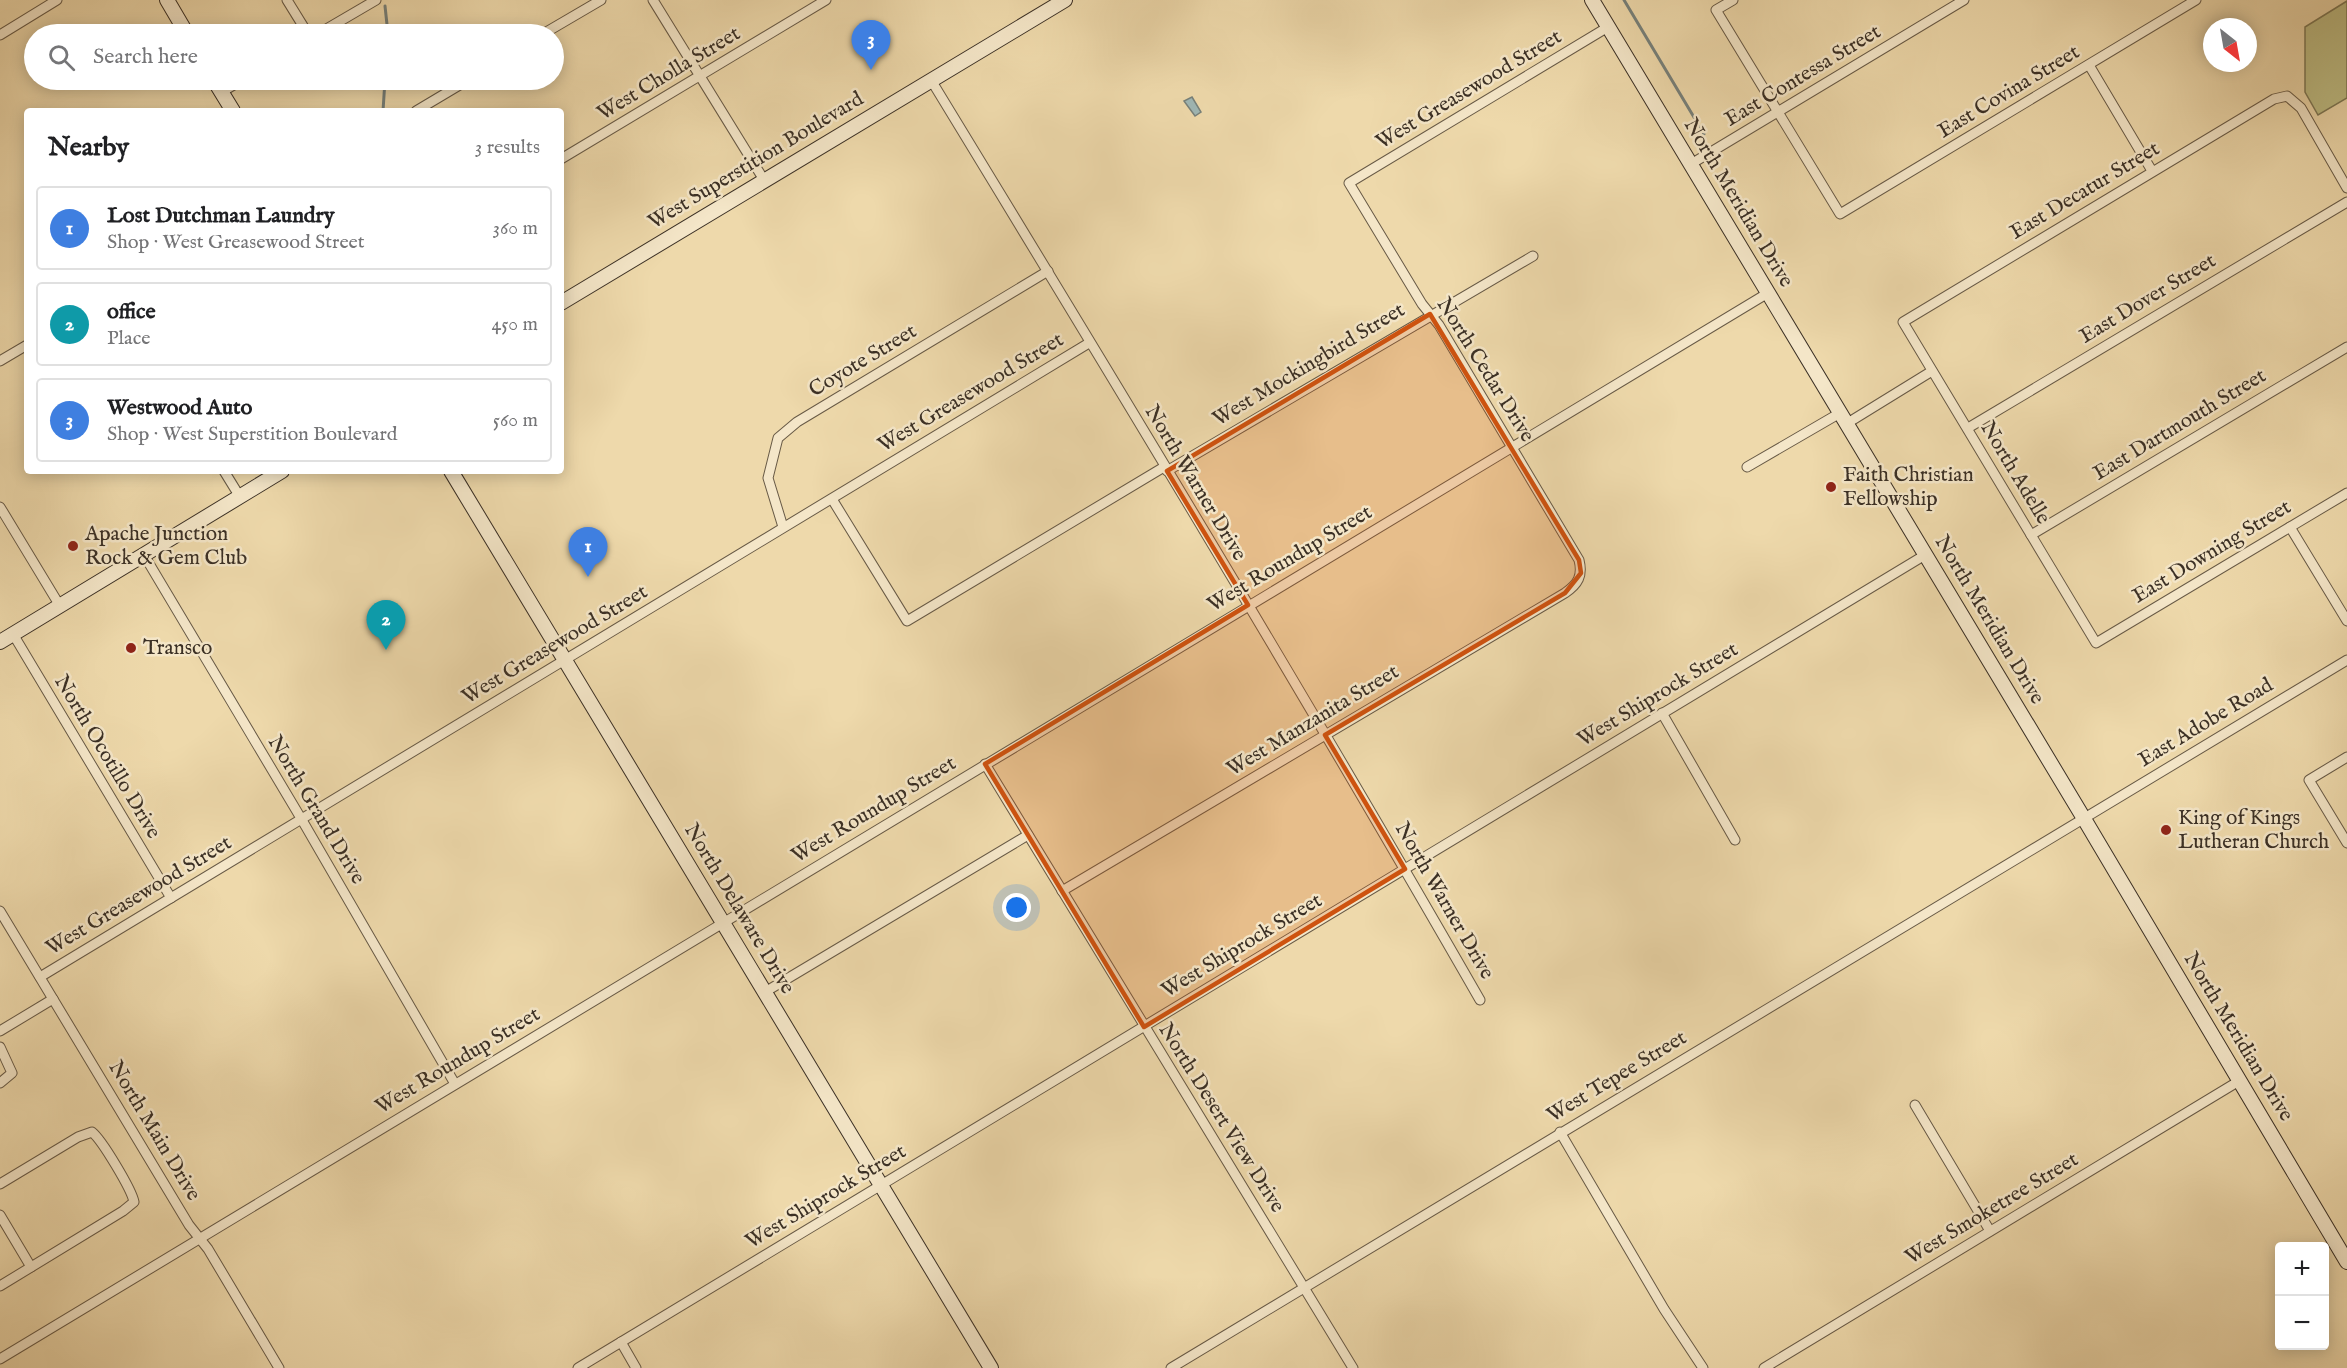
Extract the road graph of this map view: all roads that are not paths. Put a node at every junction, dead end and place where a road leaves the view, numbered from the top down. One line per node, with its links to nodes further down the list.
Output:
1 (57, 0): 18 (street)
2 (167, 0): 13 (street)
3 (287, 0): 14 (street)
4 (376, 0): 15 (street)
5 (601, 0): 16 (street)
6 (653, 0): 20 (street)
7 (826, 0): 20 (street, West Cholla Street)
8 (1592, 0): 17 (street, North Meridian Drive)
9 (1733, 0): 26 (street)
10 (1964, 0): 26 (street, East Contessa Street)
11 (2196, 0): 19 (street, East Covina Street)
12 (1060, 1): 21 (street, West Superstition Boulevard)
13 (181, 24)
14 (302, 24)
15 (335, 24)
16 (560, 24)
17 (1608, 27): 28 (street, North Meridian Drive); 31 (street, West Greasewood Street)
18 (0, 35)
19 (2088, 66): 26 (street, East Covina Street); 29 (street)
20 (700, 76): 27 (street, West Cholla Street); 30 (street)
21 (931, 80): 30 (street, West Superstition Boulevard); 35 (street, North Warner Drive)
22 (220, 90): 24 (street)
23 (451, 90): 25 (street)
24 (231, 108)
25 (421, 108)
26 (1778, 112): 28 (street, East Contessa Street)
27 (564, 157)
28 (1690, 164): 36 (street, North Meridian Drive)
29 (2152, 171): 32 (street, East Decatur Street); 39 (street, East Decatur Street)
30 (764, 180): 37 (street, West Superstition Boulevard)
31 (1349, 183): 38 (street, North Cedar Drive)
32 (2347, 188)
33 (2347, 202): 46 (street, East Dover Street)
34 (1533, 256): 38 (street, West Mockingbird Street)
35 (1048, 271): 40 (street, North Warner Drive); 57 (street, Coyote Street)
36 (1768, 293): 45 (street, North Meridian Drive); 47 (street, West Roundup Street)
37 (564, 301)
38 (1430, 314): 47 (street, North Cedar Drive); 49 (street, West Mockingbird Street)
39 (1903, 322): 44 (street, North Adelle)
40 (1089, 343): 49 (street, North Warner Drive); 55 (street, West Greasewood Street)
41 (24, 347): 43 (street)
42 (2347, 347): 59 (street, East Dartmouth Street)
43 (0, 361)
44 (1932, 371): 45 (street); 46 (street, North Adelle)
45 (1843, 418): 48 (street); 61 (street, North Meridian Drive)
46 (1968, 428): 59 (street, North Adelle)
47 (1512, 446): 62 (street, North Cedar Drive); 63 (street, West Roundup Street)
48 (1747, 467)
49 (1166, 469): 55 (street, West Mockingbird Street); 63 (street, North Warner Drive)
50 (226, 474): 54 (street)
51 (277, 474): 54 (street)
52 (453, 474): 69 (street, North Delaware Drive)
53 (2347, 493): 58 (street, East Downing Street)
54 (240, 497): 60 (street)
55 (832, 499): 57 (street, West Greasewood Street)
56 (0, 507): 64 (street)
57 (783, 527): 69 (street, West Greasewood Street)
58 (2290, 527): 65 (street); 68 (street, East Downing Street)
59 (2031, 535): 68 (street, North Adelle)
60 (144, 555): 64 (street); 76 (street, North Grand Drive)
61 (1925, 555): 71 (street, West Shiprock Street); 75 (street, North Meridian Drive)
62 (1580, 579): 72 (street, West Manzanita Street)
63 (1248, 605): 72 (street, North Warner Drive); 74 (street, West Roundup Street)
64 (60, 606): 66 (street)
65 (2347, 621)
66 (13, 634): 67 (street); 82 (street, North Ocotillo Drive)
67 (0, 642)
68 (2096, 643)
69 (565, 660): 76 (street, West Greasewood Street); 84 (street, North Delaware Drive)
70 (2347, 660): 75 (street, East Adobe Road)
71 (1662, 713): 78 (street); 80 (street, West Shiprock Street)
72 (1325, 735): 80 (street, North Warner Drive); 81 (street, West Manzanita Street)
73 (2347, 757): 79 (street)
74 (985, 764): 77 (street, North Desert View Drive); 84 (street, West Roundup Street)
75 (2083, 818): 92 (street, North Meridian Drive); 96 (street, West Tepee Street)
76 (302, 820): 82 (street, West Greasewood Street); 94 (street, North Grand Drive)
77 (1028, 835): 81 (street, North Desert View Drive); 86 (street)
78 (1735, 840)
79 (2347, 843)
80 (1405, 869): 88 (street, North Warner Drive); 89 (street, West Shiprock Street)
81 (1062, 891): 89 (street, North Desert View Drive)
82 (171, 898): 85 (street, West Greasewood Street)
83 (0, 911): 85 (street, North Main Drive)
84 (723, 922): 86 (street, North Delaware Drive); 94 (street, West Roundup Street)
85 (40, 977): 87 (street, North Main Drive)
86 (765, 992): 98 (street, North Delaware Drive)
87 (53, 999): 90 (street); 101 (street, North Main Drive)
88 (1480, 999)
89 (1144, 1027): 98 (street, West Shiprock Street); 105 (street, North Desert View Drive)
90 (0, 1031)
91 (0, 1047): 93 (street)
92 (2239, 1081): 100 (street, West Smoketree Street); 102 (street, North Meridian Drive)
93 (0, 1083)
94 (455, 1084): 101 (street, West Roundup Street)
95 (1915, 1104): 100 (street)
96 (1560, 1132): 105 (street, West Tepee Street); 114 (street)
97 (0, 1184): 103 (street)
98 (880, 1185): 106 (street, West Shiprock Street); 111 (street, North Delaware Drive)
99 (0, 1215): 103 (street)
100 (1990, 1231): 115 (street, West Smoketree Street)
101 (200, 1238): 107 (street, West Roundup Street); 108 (street, North Main Drive)
102 (2347, 1262)
103 (31, 1267): 104 (street)
104 (0, 1286)
105 (1305, 1287): 112 (street, West Tepee Street); 113 (street, North Desert View Drive)
106 (621, 1342): 109 (street, West Shiprock Street); 110 (street)
107 (0, 1359)
108 (279, 1368)
109 (578, 1368)
110 (636, 1368)
111 (991, 1368)
112 (1170, 1368)
113 (1353, 1368)
114 (1702, 1368)
115 (1764, 1368)

